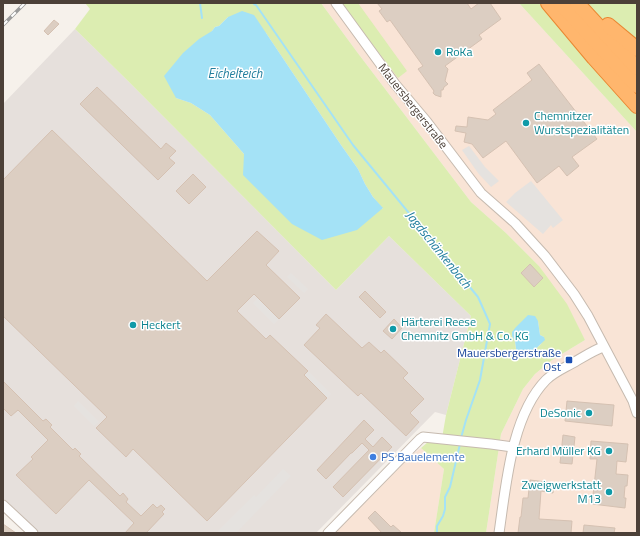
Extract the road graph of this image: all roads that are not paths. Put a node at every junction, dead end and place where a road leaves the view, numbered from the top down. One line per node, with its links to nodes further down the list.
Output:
1 (336, 3): 9 (street, Mauersbergerstraße)
2 (548, 3): 8 (highway)
3 (560, 3): 7 (highway)
4 (577, 3): 5 (highway); 6 (highway)
5 (637, 49)
6 (637, 68)
7 (637, 86)
8 (637, 106)
9 (604, 347): 10 (street, Mauersbergerstraße); 11 (street)
10 (637, 413)
11 (513, 447): 14 (street); 15 (street)
12 (3, 505): 13 (street)
13 (33, 533)
14 (328, 533)
15 (499, 533)

